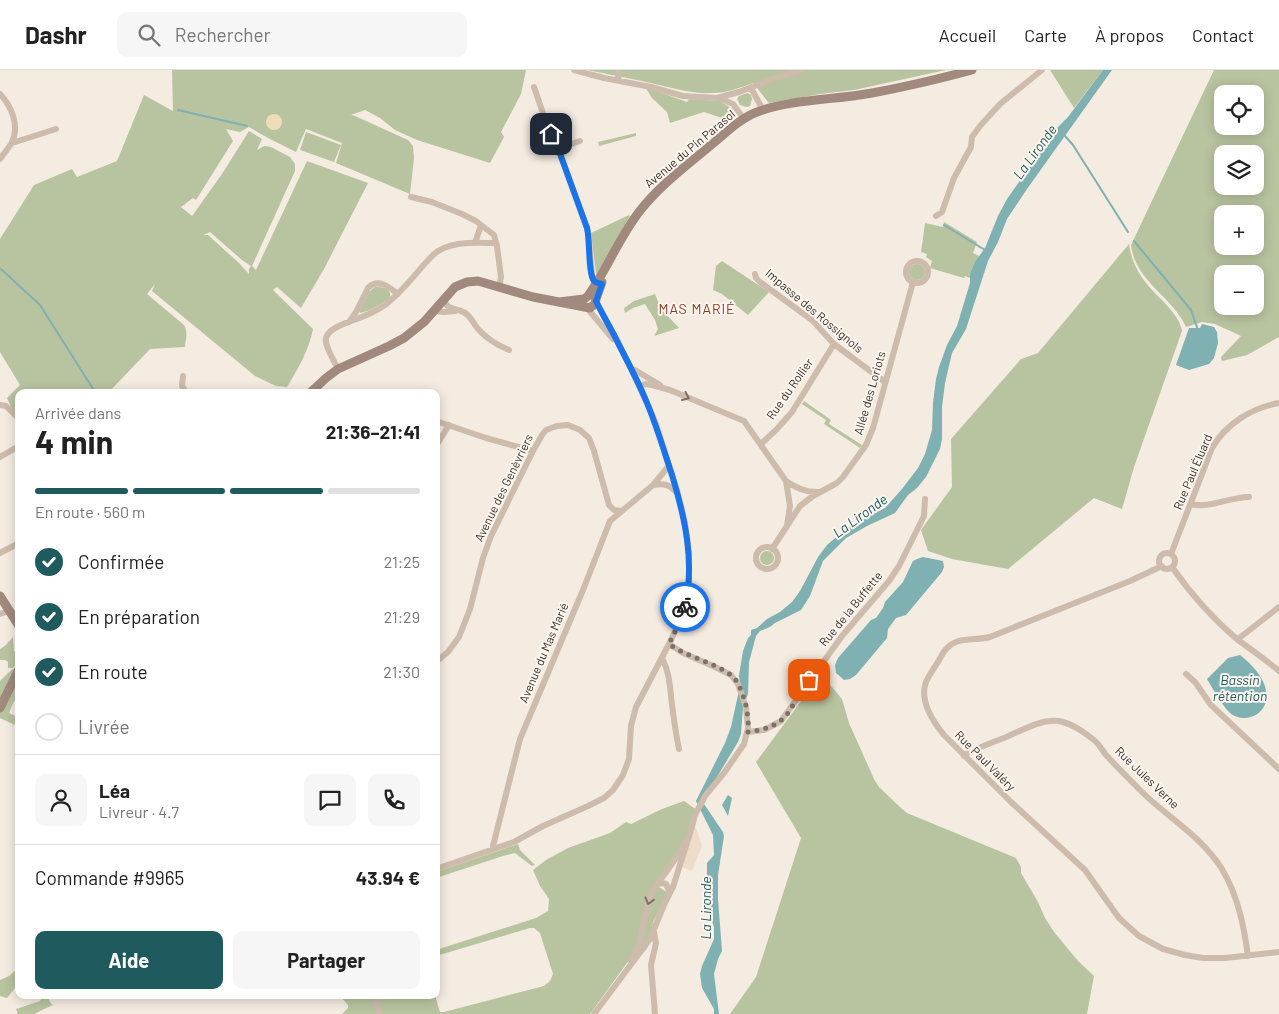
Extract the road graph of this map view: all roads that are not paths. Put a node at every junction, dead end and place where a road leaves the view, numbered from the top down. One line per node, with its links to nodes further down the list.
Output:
1 (574, 70): 6 (street)
2 (616, 70): 6 (street)
3 (801, 70): 8 (street)
4 (972, 70): 11 (street, Avenue du Pin Parasol)
5 (1042, 70): 19 (street)
6 (619, 81): 10 (street)
7 (534, 87): 16 (street)
8 (751, 88): 10 (street); 11 (street)
9 (0, 94): 15 (street)
10 (717, 98): 12 (street)
11 (762, 110): 12 (street, Avenue du Pin Parasol)
12 (744, 119): 25 (street, Avenue du Pin Parasol)
13 (56, 129): 15 (street)
14 (580, 141): 16 (street)
15 (12, 143): 17 (street)
16 (558, 148): 25 (street)
17 (0, 159)
18 (411, 197): 20 (street)
19 (936, 216)
20 (481, 225): 21 (street); 22 (street)
21 (475, 243): 22 (street); 27 (street)
22 (496, 243): 26 (street)
23 (755, 274): 33 (street, Impasse des Rossignols)
24 (913, 282): 39 (street, Allée des Loriots)
25 (599, 283): 29 (street, Avenue du Pin Parasol)
26 (499, 286): 28 (street); 29 (street)
27 (398, 294): 32 (street); 32 (street)
28 (444, 300): 30 (street); 31 (street)
29 (589, 302): 35 (street); 35 (street)
30 (434, 311): 31 (street); 37 (street)
31 (458, 311): 34 (street)
32 (349, 322): 37 (street)
33 (834, 344): 39 (street, Impasse des Rossignols); 50 (street, Rue du Rollier)
34 (510, 350)
35 (622, 352): 36 (street)
36 (631, 369): 40 (street); 43 (street)
37 (338, 370): 42 (street)
38 (183, 376): 41 (street)
39 (885, 382): 57 (street, Allée des Loriots)
40 (639, 386): 43 (street); 54 (street)
41 (184, 389)
42 (314, 389)
43 (668, 389): 50 (street, one-way to 50)
44 (1279, 403): 61 (street, Rue Paul Éluard)
45 (0, 405): 46 (street)
46 (15, 415)
47 (440, 422): 48 (street)
48 (449, 425): 49 (street); 52 (street)
49 (440, 440)
50 (761, 444): 55 (street)
51 (15, 448): 53 (street)
52 (533, 451): 62 (street, Avenue des Genèvriers); 78 (street, Avenue des Genèvriers)
53 (0, 457)
54 (669, 465): 56 (street, Avenue du Mas Marié); 58 (street)
55 (786, 481): 57 (street); 65 (street)
56 (652, 485): 58 (street); 63 (street, Avenue du Mas Marié)
57 (820, 492): 65 (street, Allée des Loriots)
58 (678, 494): 77 (street)
59 (1249, 497): 61 (street)
60 (925, 499): 84 (street, Rue de la Buffette)
61 (1190, 504): 69 (street, Rue Paul Éluard)
62 (609, 505): 63 (street); 64 (street, Avenue des Genèvriers)
63 (621, 511): 64 (street, Avenue du Mas Marié)
64 (610, 521): 89 (street, Avenue du Mas Marié)
65 (788, 526): 67 (street, Allée des Loriots)
66 (15, 544): 68 (street)
67 (772, 549)
68 (0, 553)
69 (1171, 554): 70 (street); 71 (street)
70 (1162, 566): 71 (street); 86 (street, Rue Paul Valéry)
71 (1172, 567): 76 (street)
72 (0, 596): 75 (street)
73 (1279, 608): 76 (street)
74 (0, 614): 75 (street)
75 (15, 620)
76 (1238, 640): 80 (street)
77 (669, 644): 79 (street); 84 (street)
78 (440, 658)
79 (662, 658): 85 (street); 89 (street)
80 (1279, 671)
81 (1186, 674): 87 (street)
82 (15, 677): 83 (street)
83 (0, 708)
84 (748, 732): 88 (street)
85 (679, 749)
86 (964, 756): 95 (street, Rue Paul Valéry); 95 (street, Rue Jules Verne)
87 (1279, 770)
88 (691, 830): 91 (street); 92 (street)
89 (493, 849): 90 (street)
90 (440, 868)
91 (656, 885): 92 (street); 96 (street, one-way to 96)
92 (670, 893): 93 (street)
93 (654, 931): 96 (street); 100 (street)
94 (1279, 952): 95 (street, Rue Paul Valéry)
95 (1248, 956)
96 (626, 970): 99 (street)
97 (374, 999): 98 (street)
98 (380, 1014)
99 (594, 1014)
100 (655, 1014)

